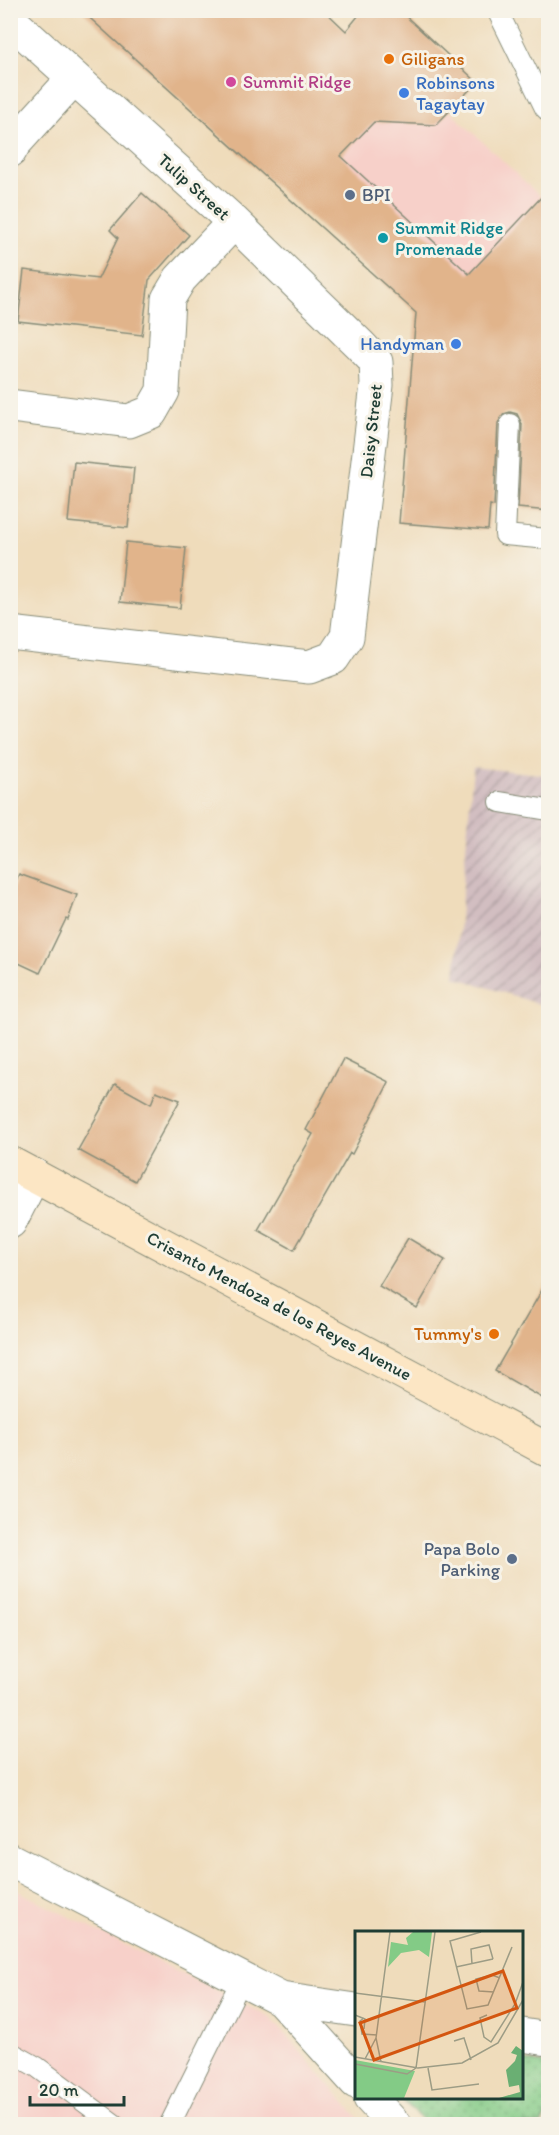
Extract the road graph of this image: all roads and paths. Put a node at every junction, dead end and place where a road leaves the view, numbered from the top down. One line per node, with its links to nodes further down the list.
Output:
1 (497, 10): 4 (lane)
2 (10, 20): 3 (street, Tulip Street)
3 (74, 78): 5 (street); 6 (street, Tulip Street)
4 (549, 111)
5 (10, 151)
6 (234, 222): 7 (street, Tulip Street); 10 (street, Daisy Street)
7 (10, 406)
8 (510, 424): 9 (lane)
9 (549, 539)
10 (10, 633)
11 (500, 802): 12 (lane)
12 (549, 810)
13 (22, 1169): 14 (street); 15 (main road, Crisanto Mendoza de los Reyes Avenue)
14 (10, 1222)
15 (549, 1450)
16 (10, 1860): 17 (street)
17 (242, 1978): 18 (street); 26 (lane)
18 (281, 1999): 19 (street); 23 (street)
19 (355, 2010)
20 (523, 2035): 21 (street)
21 (549, 2039)
22 (10, 2052): 25 (lane)
23 (355, 2080)
24 (372, 2099): 27 (street)
25 (103, 2121)
26 (170, 2124)
27 (394, 2124)

